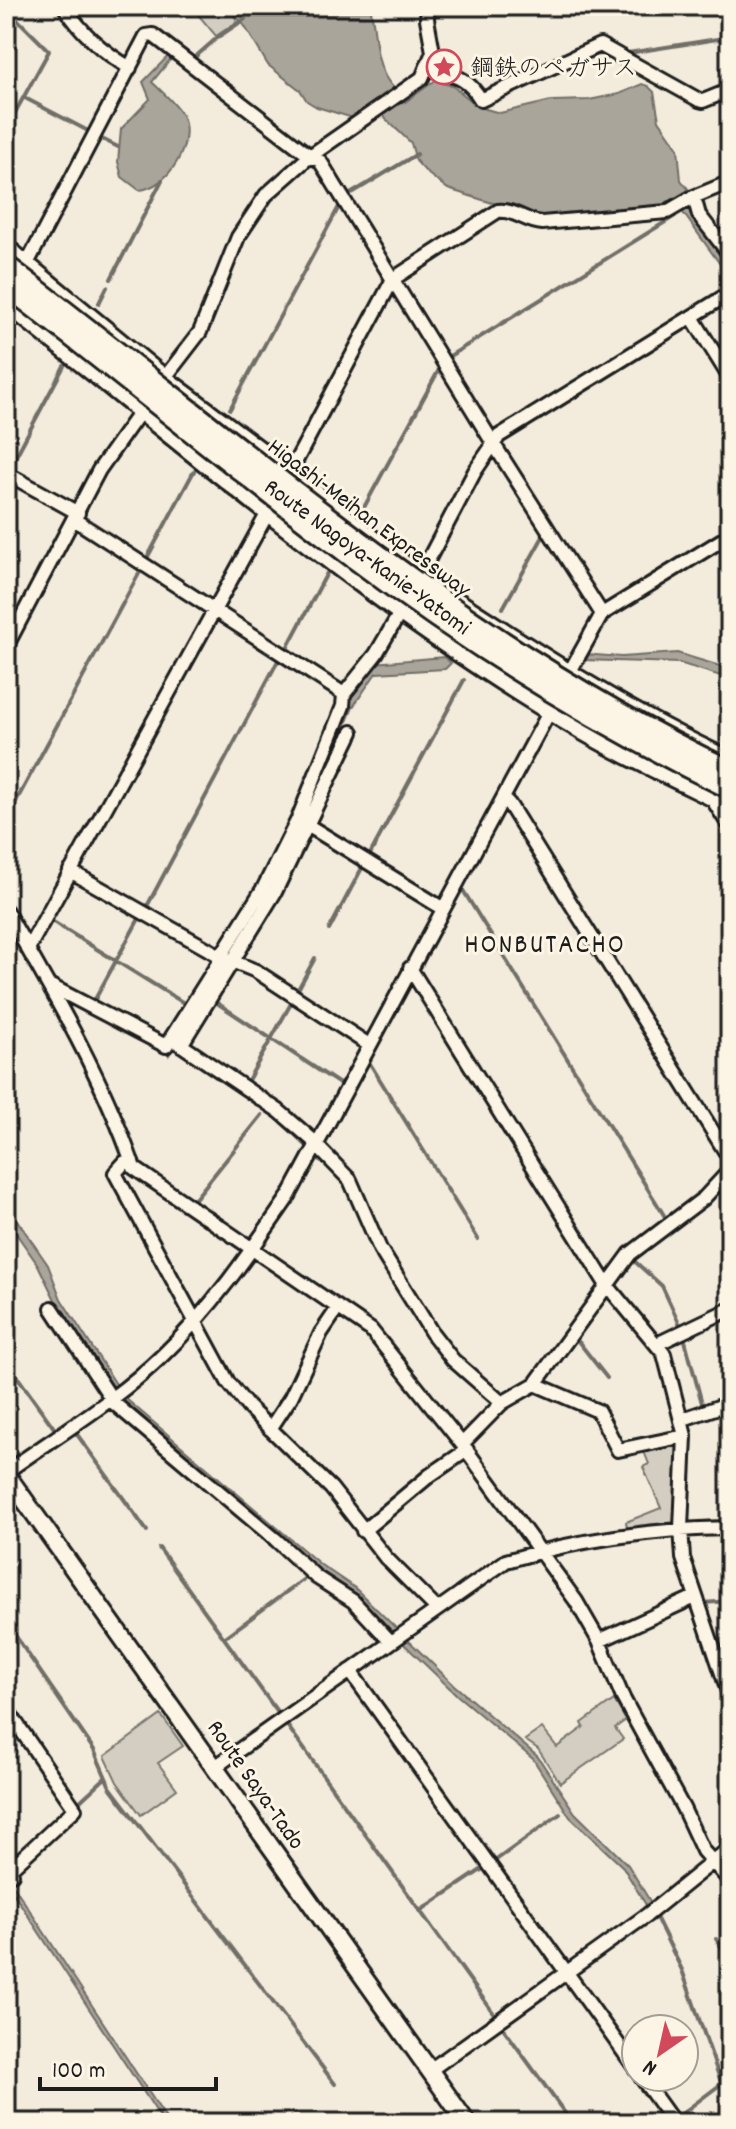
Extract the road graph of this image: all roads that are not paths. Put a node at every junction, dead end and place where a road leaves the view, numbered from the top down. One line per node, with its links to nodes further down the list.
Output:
1 (64, 6): 3 (street)
2 (428, 6): 4 (street)
3 (130, 68): 6 (street); 11 (street)
4 (429, 68): 5 (street); 6 (street)
5 (730, 90)
6 (310, 156): 13 (street); 18 (street)
7 (730, 182): 8 (street)
8 (692, 198): 10 (street); 13 (street)
9 (6, 245): 11 (street)
10 (730, 255)
11 (28, 262): 16 (street); 18 (street)
12 (6, 265): 37 (highway, Higashi-Meihan Expressway, bridge)
13 (393, 279): 21 (street); 22 (street)
14 (6, 286): 38 (highway, Higashi-Meihan Expressway, bridge)
15 (730, 293): 17 (street)
16 (6, 302): 20 (main road, Route Nagoya-Kanie-Yatomi)
17 (692, 317): 19 (street); 21 (street)
18 (166, 377): 20 (street); 22 (street)
19 (730, 378)
20 (140, 410): 24 (main road, Route Nagoya-Kanie-Yatomi); 25 (street)
21 (493, 443): 27 (street); 30 (street)
22 (290, 470): 24 (street); 27 (street)
23 (6, 473): 25 (street)
24 (268, 514): 28 (street); 29 (main road, Route Nagoya-Kanie-Yatomi)
25 (76, 516): 28 (street); 31 (street)
26 (730, 535): 30 (street)
27 (421, 575): 29 (street); 32 (street)
28 (213, 609): 33 (street); 44 (street)
29 (400, 613): 33 (street); 34 (main road, Route Nagoya-Kanie-Yatomi)
30 (602, 614): 32 (street)
31 (6, 647)
32 (568, 672): 34 (street); 36 (street)
33 (344, 694): 42 (street)
34 (550, 712): 39 (main road, Route Nagoya-Kanie-Yatomi); 40 (street)
35 (352, 732): 42 (street)
36 (730, 758)
37 (730, 770)
38 (730, 789)
39 (711, 797): 41 (main road, Route Nagoya-Kanie-Yatomi); 43 (street)
40 (503, 798): 45 (street); 54 (street)
41 (730, 806)
42 (303, 823): 45 (street); 48 (street)
43 (730, 827)
44 (70, 871): 47 (street); 48 (street)
45 (442, 908): 49 (street)
46 (6, 911): 47 (street)
47 (28, 949): 50 (street)
48 (226, 959): 51 (street); 52 (street)
49 (410, 968): 52 (street); 58 (street)
50 (51, 986): 51 (street); 55 (street)
51 (176, 1042): 53 (street)
52 (369, 1045): 53 (street)
53 (316, 1143): 57 (street); 66 (street)
54 (730, 1159)
55 (132, 1161): 57 (street); 62 (street)
56 (730, 1170): 58 (street)
57 (252, 1249): 60 (street); 62 (street)
58 (606, 1284): 63 (street); 64 (street)
59 (52, 1308): 65 (street)
60 (338, 1308): 69 (street); 71 (street)
61 (730, 1309): 63 (street)
62 (193, 1321): 65 (street); 69 (street)
63 (657, 1344): 68 (street)
64 (535, 1384): 66 (street); 70 (street)
65 (114, 1395): 72 (street); 79 (street)
66 (502, 1403): 71 (street)
67 (730, 1403): 68 (street)
68 (683, 1419): 70 (street)
69 (270, 1429): 75 (street)
70 (685, 1436): 73 (street)
71 (464, 1447): 75 (street); 76 (street)
72 (6, 1473): 84 (main road, Route Saya-Tado)
73 (681, 1528): 74 (street); 76 (street); 77 (street)
74 (730, 1528)
75 (363, 1531): 78 (street)
76 (541, 1551): 78 (street); 80 (street)
77 (695, 1597): 80 (street); 82 (street)
78 (437, 1609): 79 (street)
79 (397, 1637): 81 (street)
80 (599, 1641): 86 (street)
81 (350, 1671): 84 (street); 89 (street)
82 (730, 1697)
83 (6, 1708): 87 (street)
84 (215, 1767): 91 (main road, Route Saya-Tado)
85 (730, 1848): 86 (street)
86 (712, 1862): 88 (street); 89 (street)
87 (12, 1874)
88 (730, 1881)
89 (567, 1972): 90 (street); 91 (street)
90 (620, 2047)
91 (430, 2070): 93 (main road, Route Saya-Tado)
92 (652, 2093): 94 (street)
93 (467, 2123)
94 (674, 2123)

